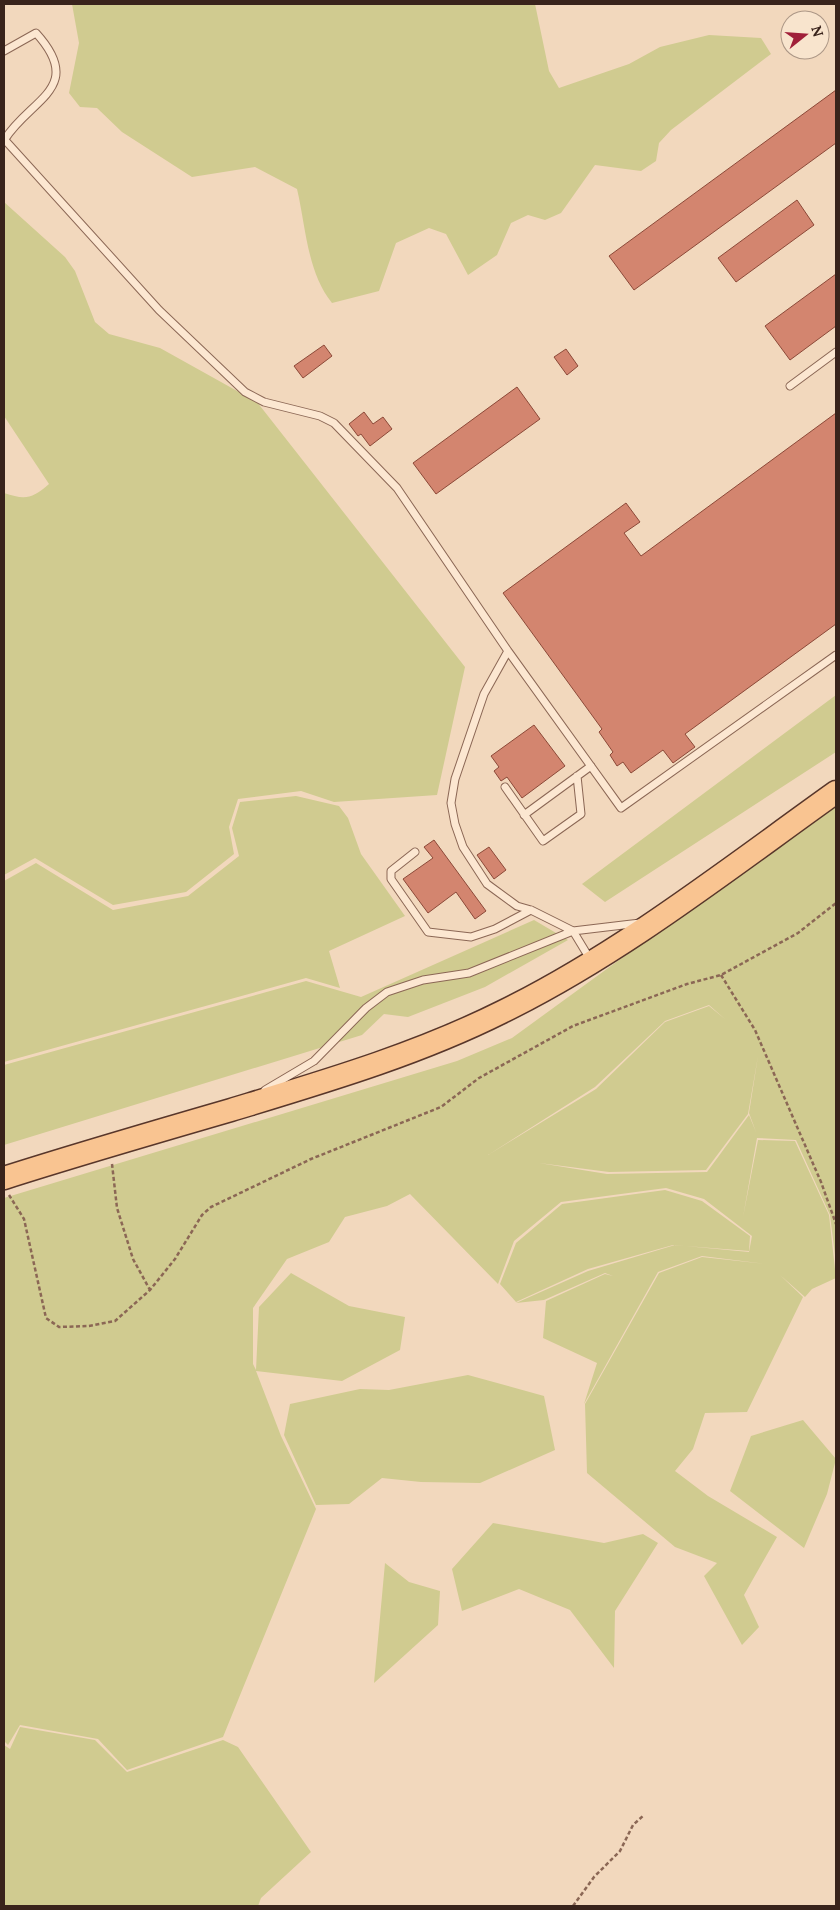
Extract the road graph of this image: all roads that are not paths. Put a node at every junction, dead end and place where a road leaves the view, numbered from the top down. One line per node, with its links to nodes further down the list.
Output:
1 (4, 51): 2 (lane)
2 (4, 139): 5 (lane)
3 (836, 352): 4 (lane)
4 (790, 386)
5 (508, 651): 7 (lane); 13 (lane)
6 (836, 655): 7 (lane)
7 (591, 766): 8 (lane)
8 (578, 776): 11 (lane); 11 (lane)
9 (505, 787): 11 (lane)
10 (836, 792): 14 (main road)
11 (524, 815)
12 (415, 852): 13 (lane)
13 (531, 910): 15 (lane)
14 (652, 922): 15 (lane); 16 (main road)
15 (573, 931): 16 (lane); 17 (lane)
16 (592, 962): 17 (main road)
17 (220, 1113): 18 (main road)
18 (4, 1178)

